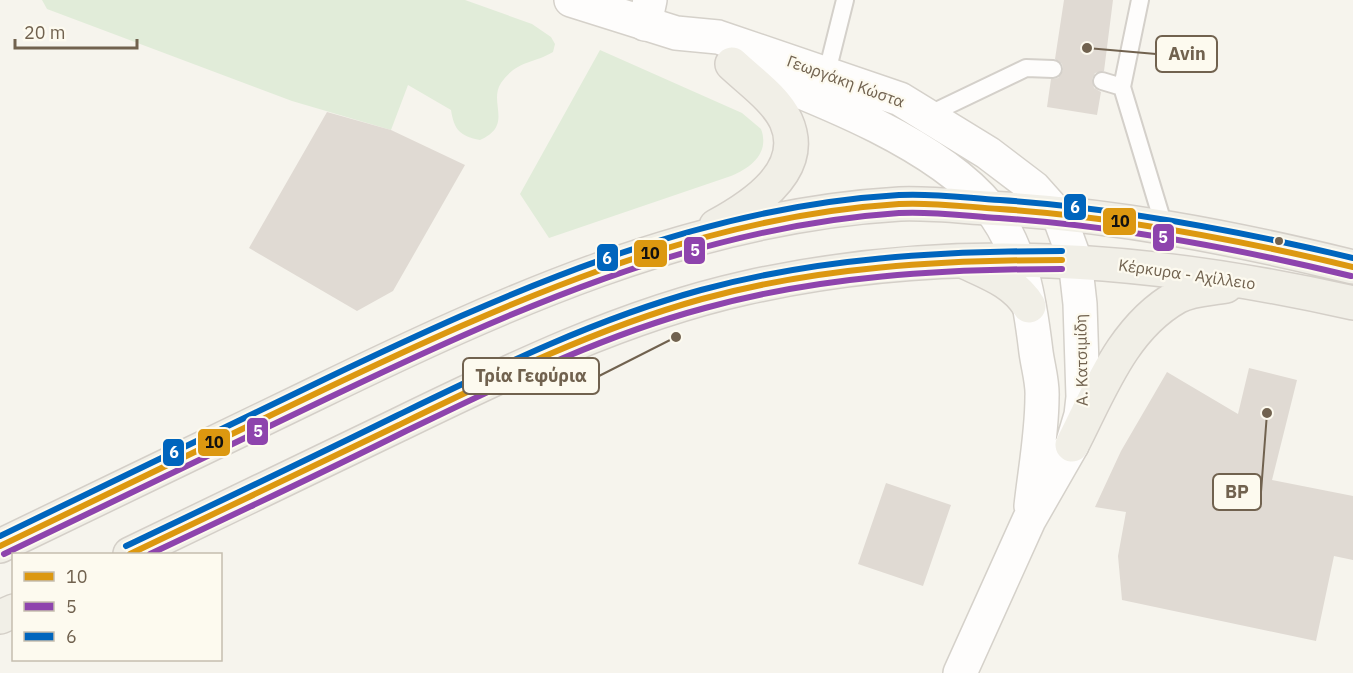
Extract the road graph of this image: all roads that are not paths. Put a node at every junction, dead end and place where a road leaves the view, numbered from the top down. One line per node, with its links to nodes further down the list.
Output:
1 (571, 0): 4 (main road, Γεωργάκη Κώστα)
2 (845, 0): 8 (lane)
3 (1140, 0): 10 (lane)
4 (648, 12): 5 (main road, Γεωργάκη Κώστα)
5 (676, 33): 6 (main road, Γεωργάκη Κώστα); 8 (main road, Γεωργάκη Κώστα)
6 (732, 64): 12 (main road, Γεωργάκη Κώστα); 15 (main road)
7 (1053, 69): 11 (lane)
8 (827, 72): 11 (main road, Γεωργάκη Κώστα)
9 (1102, 81): 10 (lane)
10 (1122, 87): 14 (lane)
11 (928, 115): 13 (main road, Γεωργάκη Κώστα)
12 (990, 208): 13 (main road); 15 (main road); 17 (main road, Γεωργάκη Κώστα)
13 (1056, 211): 14 (main road); 18 (main road, Α. Κατσιμίδη)
14 (1164, 226): 19 (main road)
15 (680, 243): 25 (main road)
16 (960, 260): 17 (main road, Κέρκυρα - Αχίλλειο); 22 (main road); 26 (main road, Κέρκυρα - Αχίλλειο)
17 (1018, 260): 18 (main road, Κέρκυρα - Αχίλλειο); 22 (main road, Α. Κατσιμίδη)
18 (1075, 260): 20 (main road, Κέρκυρα - Αχίλλειο); 23 (main road, Α. Κατσιμίδη)
19 (1353, 267)
20 (1251, 283): 21 (main road, Κέρκυρα - Αχίλλειο); 23 (main road)
21 (1353, 303)
22 (1029, 306): 24 (main road, Α. Κατσιμίδη)
23 (1072, 446): 24 (main road, Α. Κατσιμίδη)
24 (1029, 520): 27 (main road, Α. Κατσιμίδη)
25 (0, 546)
26 (134, 553)
27 (960, 673)

